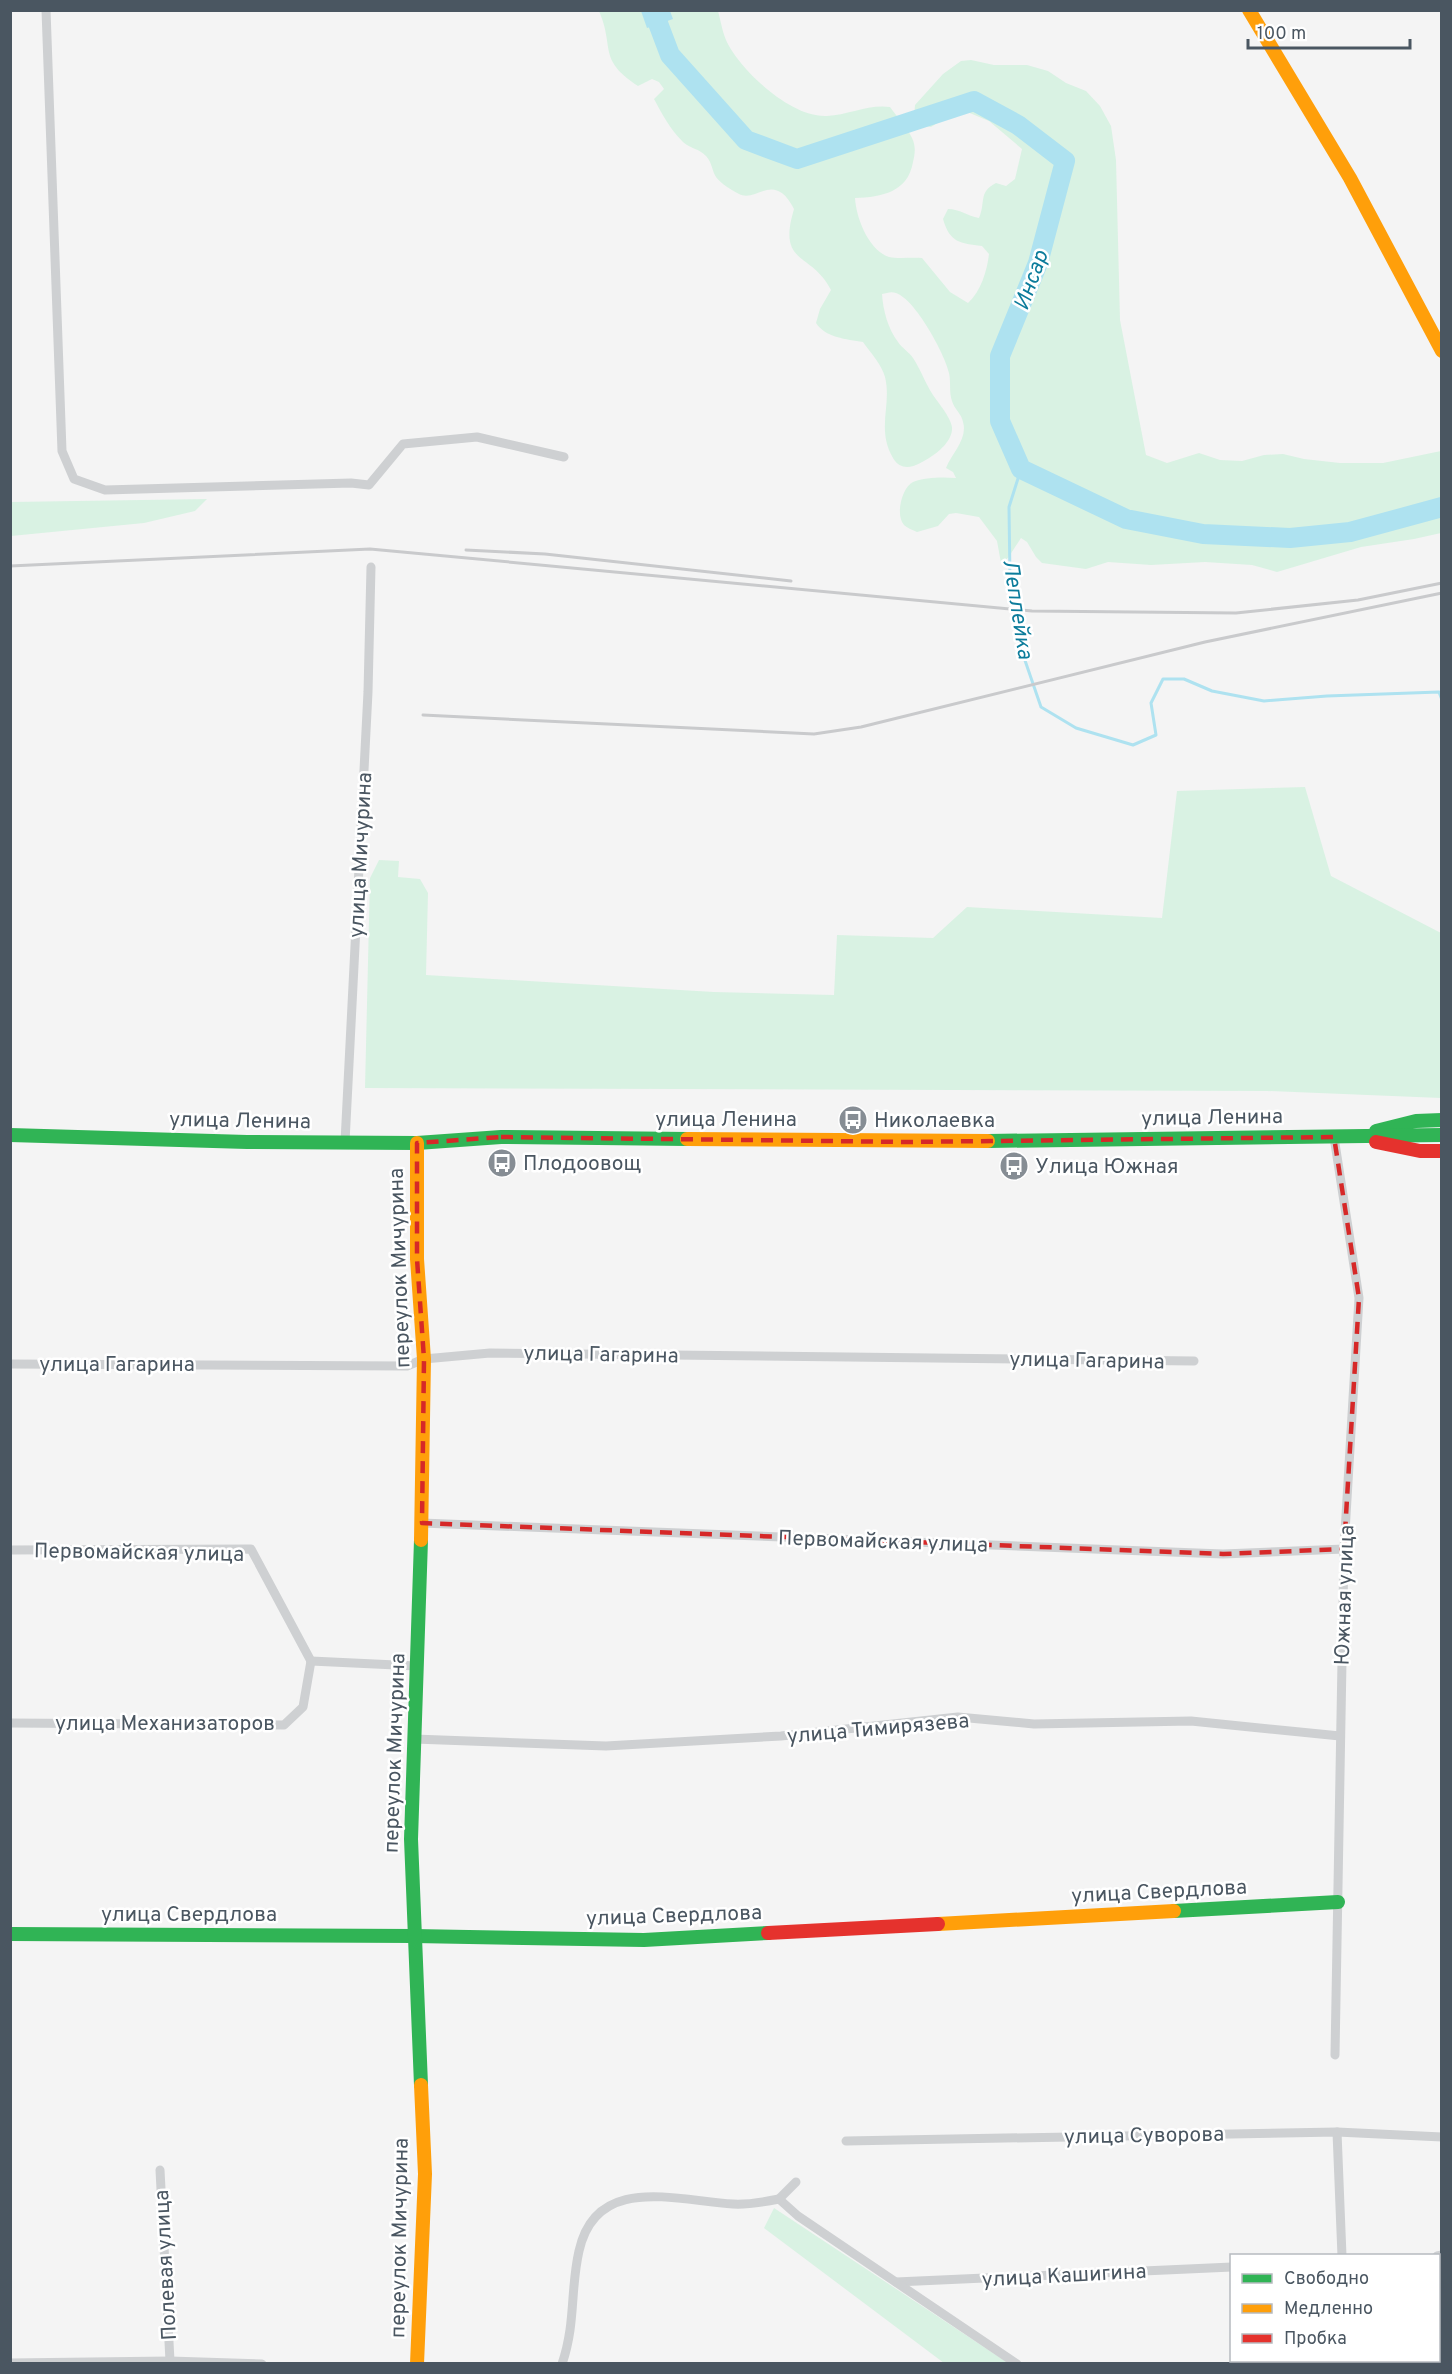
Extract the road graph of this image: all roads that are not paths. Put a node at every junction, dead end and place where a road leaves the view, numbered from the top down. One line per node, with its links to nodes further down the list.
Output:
1 (46, 10): 4 (street)
2 (1249, 10): 3 (street)
3 (1442, 351)
4 (564, 457)
5 (371, 567): 11 (street, улица Мичурина)
6 (1442, 1120): 10 (street)
7 (10, 1135): 11 (street, улица Ленина)
8 (1442, 1135): 10 (street, улица Ленина)
9 (1334, 1137): 10 (street, улица Ленина); 12 (street, улица Ленина); 18 (street, Южная улица)
10 (1353, 1137): 13 (street)
11 (345, 1142): 12 (street, улица Ленина)
12 (417, 1143): 14 (street, переулок Мичурина)
13 (1442, 1151)
14 (424, 1359): 15 (street, улица Гагарина); 16 (street, улица Гагарина); 17 (street, переулок Мичурина)
15 (1194, 1361)
16 (10, 1364)
17 (422, 1523): 18 (street, Первомайская улица); 21 (street, переулок Мичурина)
18 (1344, 1549): 23 (street, Южная улица)
19 (10, 1551): 20 (street, Первомайская улица)
20 (311, 1661): 21 (street); 22 (street, улица Механизаторов)
21 (417, 1666): 24 (street, переулок Мичурина)
22 (10, 1723)
23 (1341, 1736): 24 (street, улица Тимирязева); 25 (street, Южная улица)
24 (414, 1739): 27 (street, переулок Мичурина)
25 (1338, 1902): 27 (street, улица Свердлова); 28 (street, Южная улица)
26 (10, 1934): 27 (street, улица Свердлова)
27 (414, 1936): 41 (street, переулок Мичурина)
28 (1335, 2055)
29 (1337, 2132): 30 (street, улица Суворова); 31 (street, улица Суворова); 35 (street)
30 (1442, 2137)
31 (846, 2141)
32 (160, 2170): 38 (street, Полевая улица)
33 (796, 2182): 34 (street)
34 (778, 2199): 37 (street); 42 (street)
35 (1342, 2254)
36 (1230, 2267): 37 (street, улица Кашигина)
37 (896, 2282): 43 (street)
38 (170, 2361): 39 (street, Полевая улица); 40 (street, Полевая улица)
39 (10, 2363)
40 (262, 2364)
41 (417, 2364)
42 (562, 2364)
43 (1017, 2364)

